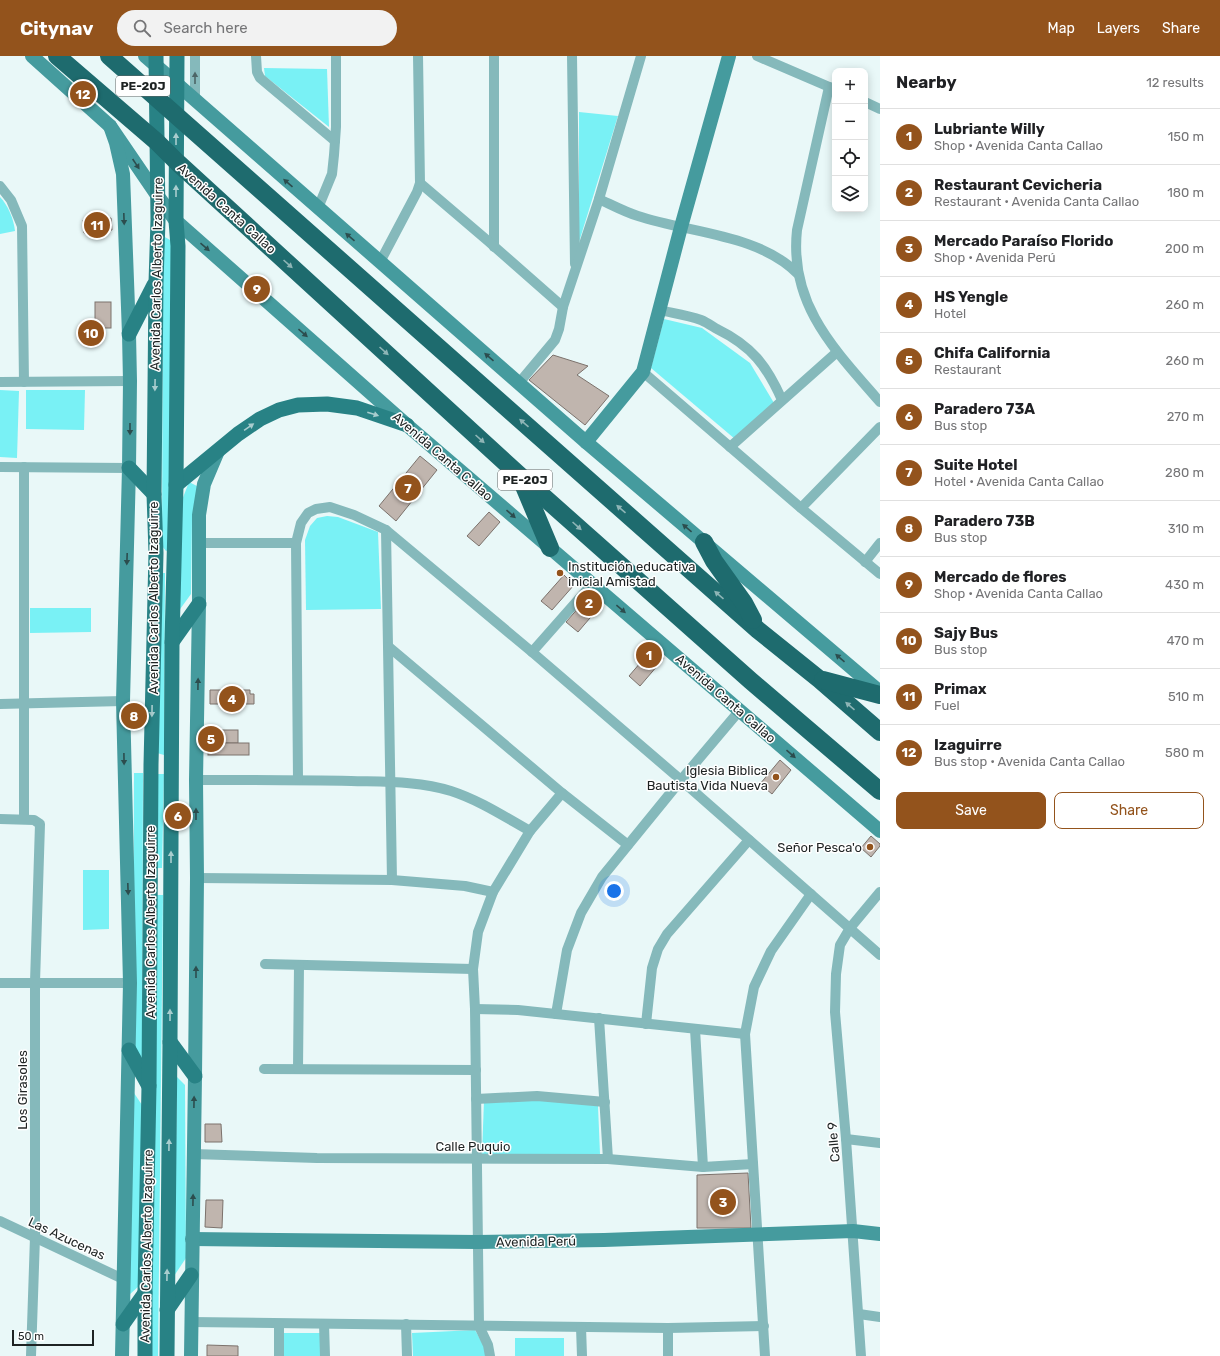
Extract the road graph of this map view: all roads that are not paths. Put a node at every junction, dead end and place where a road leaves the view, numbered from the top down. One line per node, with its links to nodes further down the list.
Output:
1 (32, 56): 23 (street, Avenida Canta Callao)
2 (57, 56): 25 (highway, Avenida Canta Callao / PE-20J)
3 (109, 56): 18 (highway, PE-20J)
4 (145, 56): 15 (street)
5 (176, 56): 16 (main road, Avenida Carlos Alberto Izaguirre)
6 (195, 56): 19 (street, one-way to 6)
7 (256, 56): 24 (street)
8 (336, 56): 24 (street)
9 (418, 56): 27 (street)
10 (494, 56): 34 (street)
11 (572, 56): 36 (street)
12 (641, 56): 30 (street)
13 (729, 56): 33 (street)
14 (757, 56): 17 (street)
15 (156, 61): 16 (street); 18 (main road, Avenida Carlos Alberto Izaguirre)
16 (176, 84): 19 (street); 22 (main road, Avenida Carlos Alberto Izaguirre)
17 (832, 88): 37 (street)
18 (156, 98): 22 (highway, PE-20J); 25 (main road, Avenida Carlos Alberto Izaguirre)
19 (194, 101): 31 (street, one-way to 19)
20 (868, 103): 21 (street)
21 (880, 109)
22 (176, 116): 26 (main road, Avenida Carlos Alberto Izaguirre, one-way to 22); 74 (highway, PE-20J, one-way to 22)
23 (110, 126): 29 (street, Avenida Canta Callao, one-way to 29); 41 (street, Avenida Carlos Alberto Izaguirre, one-way to 41)
24 (335, 141): 31 (street)
25 (157, 142): 26 (highway, Avenida Canta Callao / PE-20J); 29 (main road, Avenida Carlos Alberto Izaguirre)
26 (177, 162): 32 (main road, Avenida Carlos Alberto Izaguirre, one-way to 26); 58 (highway, Avenida Canta Callao / PE-20J, one-way to 58)
27 (420, 183): 34 (street); 35 (street)
28 (0, 186): 46 (street)
29 (157, 195): 32 (street, Avenida Canta Callao); 38 (main road, Avenida Carlos Alberto Izaguirre)
30 (599, 199): 33 (street); 36 (street)
31 (318, 208): 35 (street, one-way to 31)
32 (176, 221): 50 (street, Avenida Canta Callao, one-way to 50); 59 (main road, Avenida Carlos Alberto Izaguirre)
33 (681, 227): 37 (street); 40 (street)
34 (494, 247): 39 (street)
35 (380, 262): 47 (street, one-way to 35)
36 (575, 272): 39 (street)
37 (798, 274): 42 (street)
38 (156, 283): 41 (main road); 60 (main road, Avenida Carlos Alberto Izaguirre, one-way to 60)
39 (563, 307): 47 (street)
40 (659, 310): 43 (street); 48 (street)
41 (129, 334): 44 (street, Avenida Carlos Alberto Izaguirre)
42 (837, 352): 48 (street); 49 (street)
43 (643, 372): 52 (street); 53 (street)
44 (130, 381): 46 (street); 57 (street, Avenida Carlos Alberto Izaguirre, one-way to 57)
45 (0, 382): 46 (street)
46 (24, 382)
47 (519, 383): 52 (street)
48 (782, 400): 53 (street)
49 (880, 402)
50 (407, 425): 54 (main road, one-way to 50); 67 (street, Avenida Canta Callao, one-way to 67)
51 (880, 427): 61 (street)
52 (586, 442): 63 (street, one-way to 52)
53 (730, 447): 61 (street)
54 (218, 451): 59 (main road); 64 (street)
55 (0, 467): 56 (street)
56 (24, 467): 57 (street); 83 (street)
57 (129, 468): 60 (main road); 81 (street, Avenida Carlos Alberto Izaguirre, one-way to 81)
58 (519, 475): 67 (highway); 90 (highway, Avenida Canta Callao / PE-20J, one-way to 90)
59 (176, 485): 69 (main road, Avenida Carlos Alberto Izaguirre)
60 (154, 494): 68 (main road, Avenida Carlos Alberto Izaguirre)
61 (801, 508): 70 (street)
62 (386, 530): 65 (street); 76 (street); 77 (street)
63 (704, 542): 74 (highway); 79 (street, one-way to 63)
64 (199, 543): 65 (street); 73 (street)
65 (296, 543): 87 (street)
66 (880, 543): 70 (street)
67 (550, 548): 72 (street, Avenida Canta Callao)
68 (156, 553): 69 (main road); 100 (main road, Avenida Carlos Alberto Izaguirre, one-way to 100)
69 (174, 553): 75 (main road, Avenida Carlos Alberto Izaguirre)
70 (865, 562): 71 (street)
71 (880, 574)
72 (592, 584): 77 (street); 84 (street, Avenida Canta Callao, one-way to 84)
73 (199, 604): 75 (main road); 86 (street, one-way to 73)
74 (758, 630): 78 (highway, PE-20J)
75 (172, 642): 101 (main road, Avenida Carlos Alberto Izaguirre, one-way to 75)
76 (389, 647): 89 (street); 91 (street)
77 (532, 652): 88 (street)
78 (819, 679): 80 (highway); 85 (highway, PE-20J, one-way to 78)
79 (880, 692)
80 (880, 696)
81 (123, 701): 83 (street); 112 (street, Avenida Carlos Alberto Izaguirre, one-way to 112)
82 (0, 704): 83 (street)
83 (23, 704): 93 (street)
84 (740, 710): 88 (street); 95 (street, Avenida Canta Callao, one-way to 95)
85 (880, 732)
86 (196, 780): 87 (street); 98 (street, one-way to 86)
87 (298, 780): 89 (street)
88 (681, 780): 96 (street); 97 (street)
89 (391, 782): 94 (street); 99 (street)
90 (880, 791)
91 (562, 793): 94 (street); 97 (street)
92 (0, 819): 93 (street)
93 (24, 819): 111 (street, Los Girasoles)
94 (530, 831): 102 (street)
95 (880, 831)
96 (749, 840): 104 (street); 116 (street)
97 (628, 845): 114 (street)
98 (197, 878): 99 (street); 124 (street, one-way to 98)
99 (392, 880): 102 (street)
100 (150, 883): 101 (main road); 125 (main road, Avenida Carlos Alberto Izaguirre)
101 (171, 888): 119 (main road, Avenida Carlos Alberto Izaguirre, one-way to 101)
102 (493, 892): 109 (street)
103 (880, 892): 105 (street, Calle 9)
104 (811, 894): 105 (street); 118 (street)
105 (850, 928): 106 (street); 128 (street, Calle 9)
106 (880, 955)
107 (265, 964): 108 (street)
108 (299, 965): 109 (street); 122 (street)
109 (473, 969): 113 (street)
110 (0, 982): 111 (street)
111 (35, 982): 112 (street); 139 (street, Los Girasoles)
112 (130, 982): 120 (street, Avenida Carlos Alberto Izaguirre)
113 (475, 1009): 114 (street); 123 (street)
114 (556, 1014): 115 (street)
115 (599, 1018): 116 (street); 127 (street)
116 (646, 1024): 117 (street)
117 (695, 1029): 118 (street); 134 (street)
118 (745, 1034): 133 (street)
119 (170, 1042): 124 (main road); 145 (main road, Avenida Carlos Alberto Izaguirre, one-way to 119)
120 (129, 1050): 125 (main road); 143 (street, Avenida Carlos Alberto Izaguirre)
121 (264, 1069): 122 (street)
122 (298, 1070): 123 (street)
123 (476, 1070): 126 (street)
124 (195, 1076): 130 (street, one-way to 124)
125 (149, 1086): 144 (main road, Avenida Carlos Alberto Izaguirre)
126 (476, 1099): 127 (street); 131 (street)
127 (604, 1102): 132 (street)
128 (846, 1139): 129 (street); 136 (street, Calle 9)
129 (880, 1144)
130 (193, 1154): 131 (street, Calle Puquio); 140 (street, one-way to 130)
131 (477, 1159): 132 (street, Calle Puquio); 141 (street)
132 (608, 1159): 134 (street, Calle Puquio)
133 (752, 1164): 134 (street, Calle Puquio); 137 (street)
134 (703, 1167)
135 (0, 1221): 139 (street, Las Azucenas)
136 (853, 1231): 137 (street, Avenida Perú); 138 (street, Avenida Perú); 146 (street, Calle 9)
137 (758, 1234): 141 (street, Avenida Perú); 154 (street)
138 (880, 1234)
139 (35, 1237): 143 (street, Las Azucenas); 157 (street, Los Girasoles)
140 (192, 1239): 141 (street, Avenida Perú); 142 (street)
141 (478, 1242): 153 (street)
142 (191, 1275): 145 (main road); 148 (street)
143 (123, 1279): 149 (street, Avenida Carlos Alberto Izaguirre)
144 (145, 1293): 149 (main road); 159 (main road, Avenida Carlos Alberto Izaguirre)
145 (167, 1310): 160 (main road, Avenida Carlos Alberto Izaguirre)
146 (859, 1314): 147 (street); 169 (street, Calle 9)
147 (880, 1317)
148 (191, 1322): 150 (street); 161 (street)
149 (122, 1324): 158 (street, Avenida Carlos Alberto Izaguirre)
150 (280, 1324): 151 (street); 162 (street)
151 (324, 1324): 152 (street); 163 (street)
152 (406, 1324): 153 (street); 164 (street)
153 (478, 1326): 155 (street); 165 (street)
154 (764, 1326): 156 (street); 168 (street)
155 (581, 1327): 156 (street); 166 (street)
156 (668, 1328): 167 (street)
157 (31, 1356)
158 (122, 1356)
159 (145, 1356)
160 (167, 1356)
161 (191, 1356)
162 (279, 1356)
163 (325, 1356)
164 (406, 1356)
165 (490, 1356)
166 (582, 1356)
167 (668, 1356)
168 (765, 1356)
169 (861, 1356)

